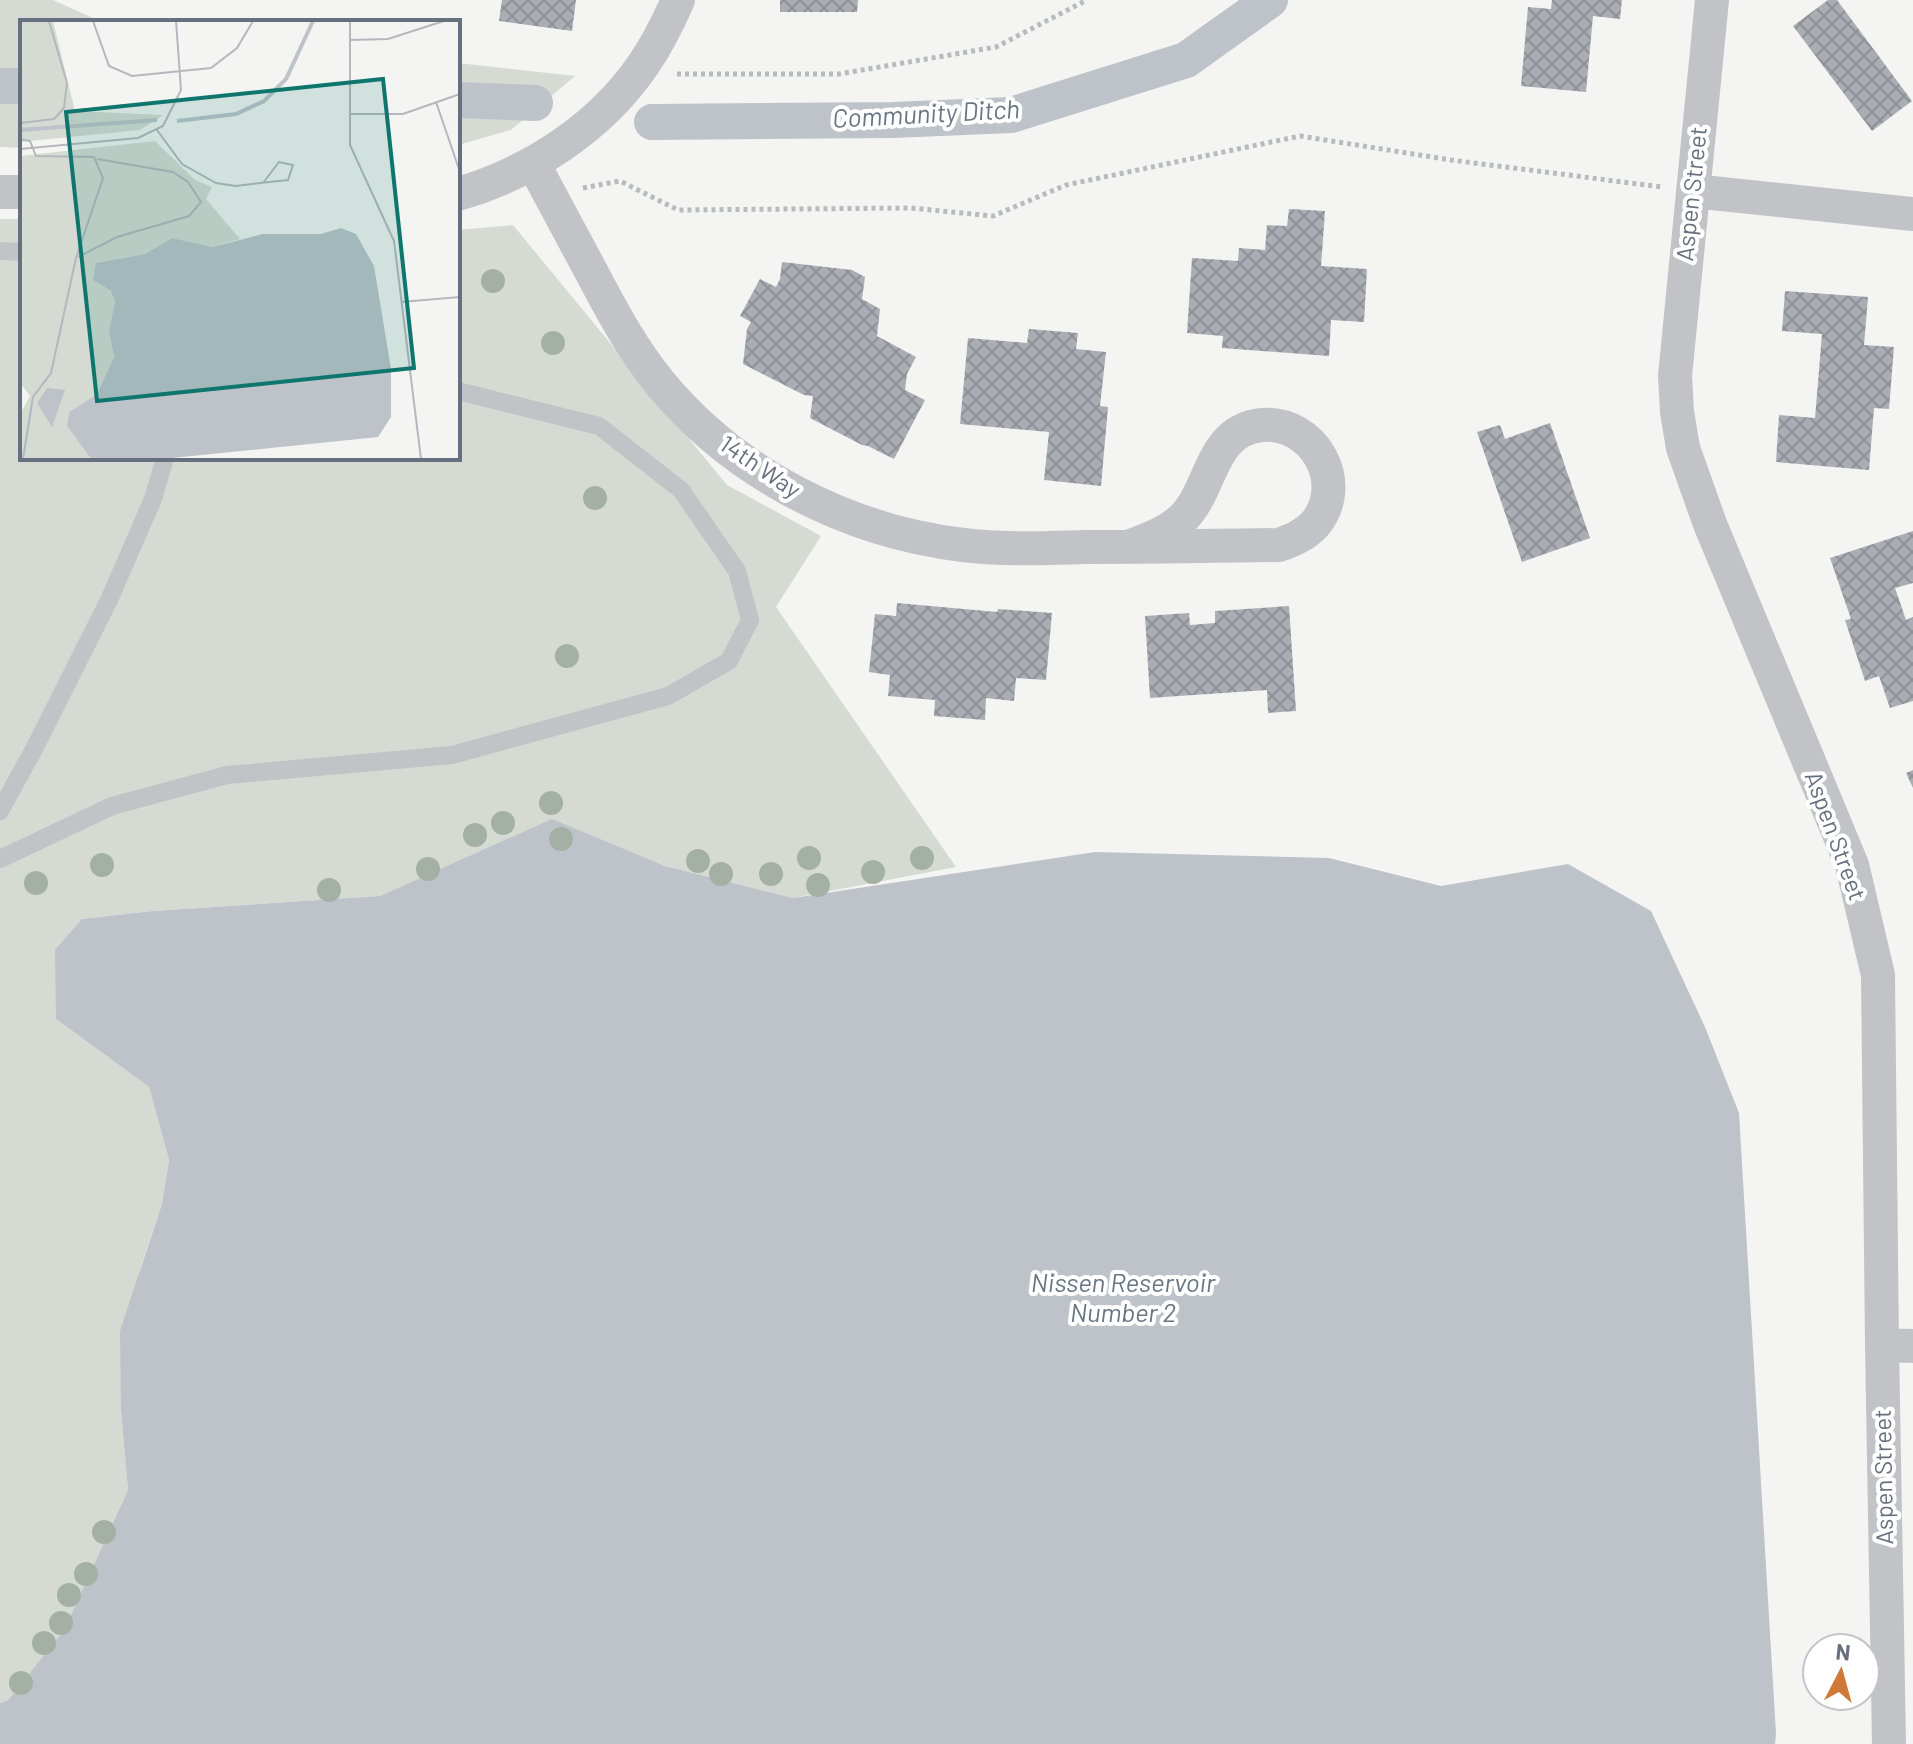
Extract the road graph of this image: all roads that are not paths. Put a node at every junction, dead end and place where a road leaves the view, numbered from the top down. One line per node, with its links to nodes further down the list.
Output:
1 (678, 0): 3 (street)
2 (1712, 0): 4 (street, Aspen Street)
3 (533, 163): 5 (street); 11 (street, 14th Way)
4 (1693, 191): 6 (street); 14 (street, Aspen Street)
5 (460, 193)
6 (1913, 214)
7 (0, 251): 8 (lane)
8 (20, 252)
9 (460, 391): 13 (lane)
10 (164, 460): 12 (lane)
11 (1128, 547): 11 (street, 14th Way)
12 (0, 811)
13 (0, 859)
14 (1897, 1346): 15 (street, Aspen Street)
15 (1889, 1744)

